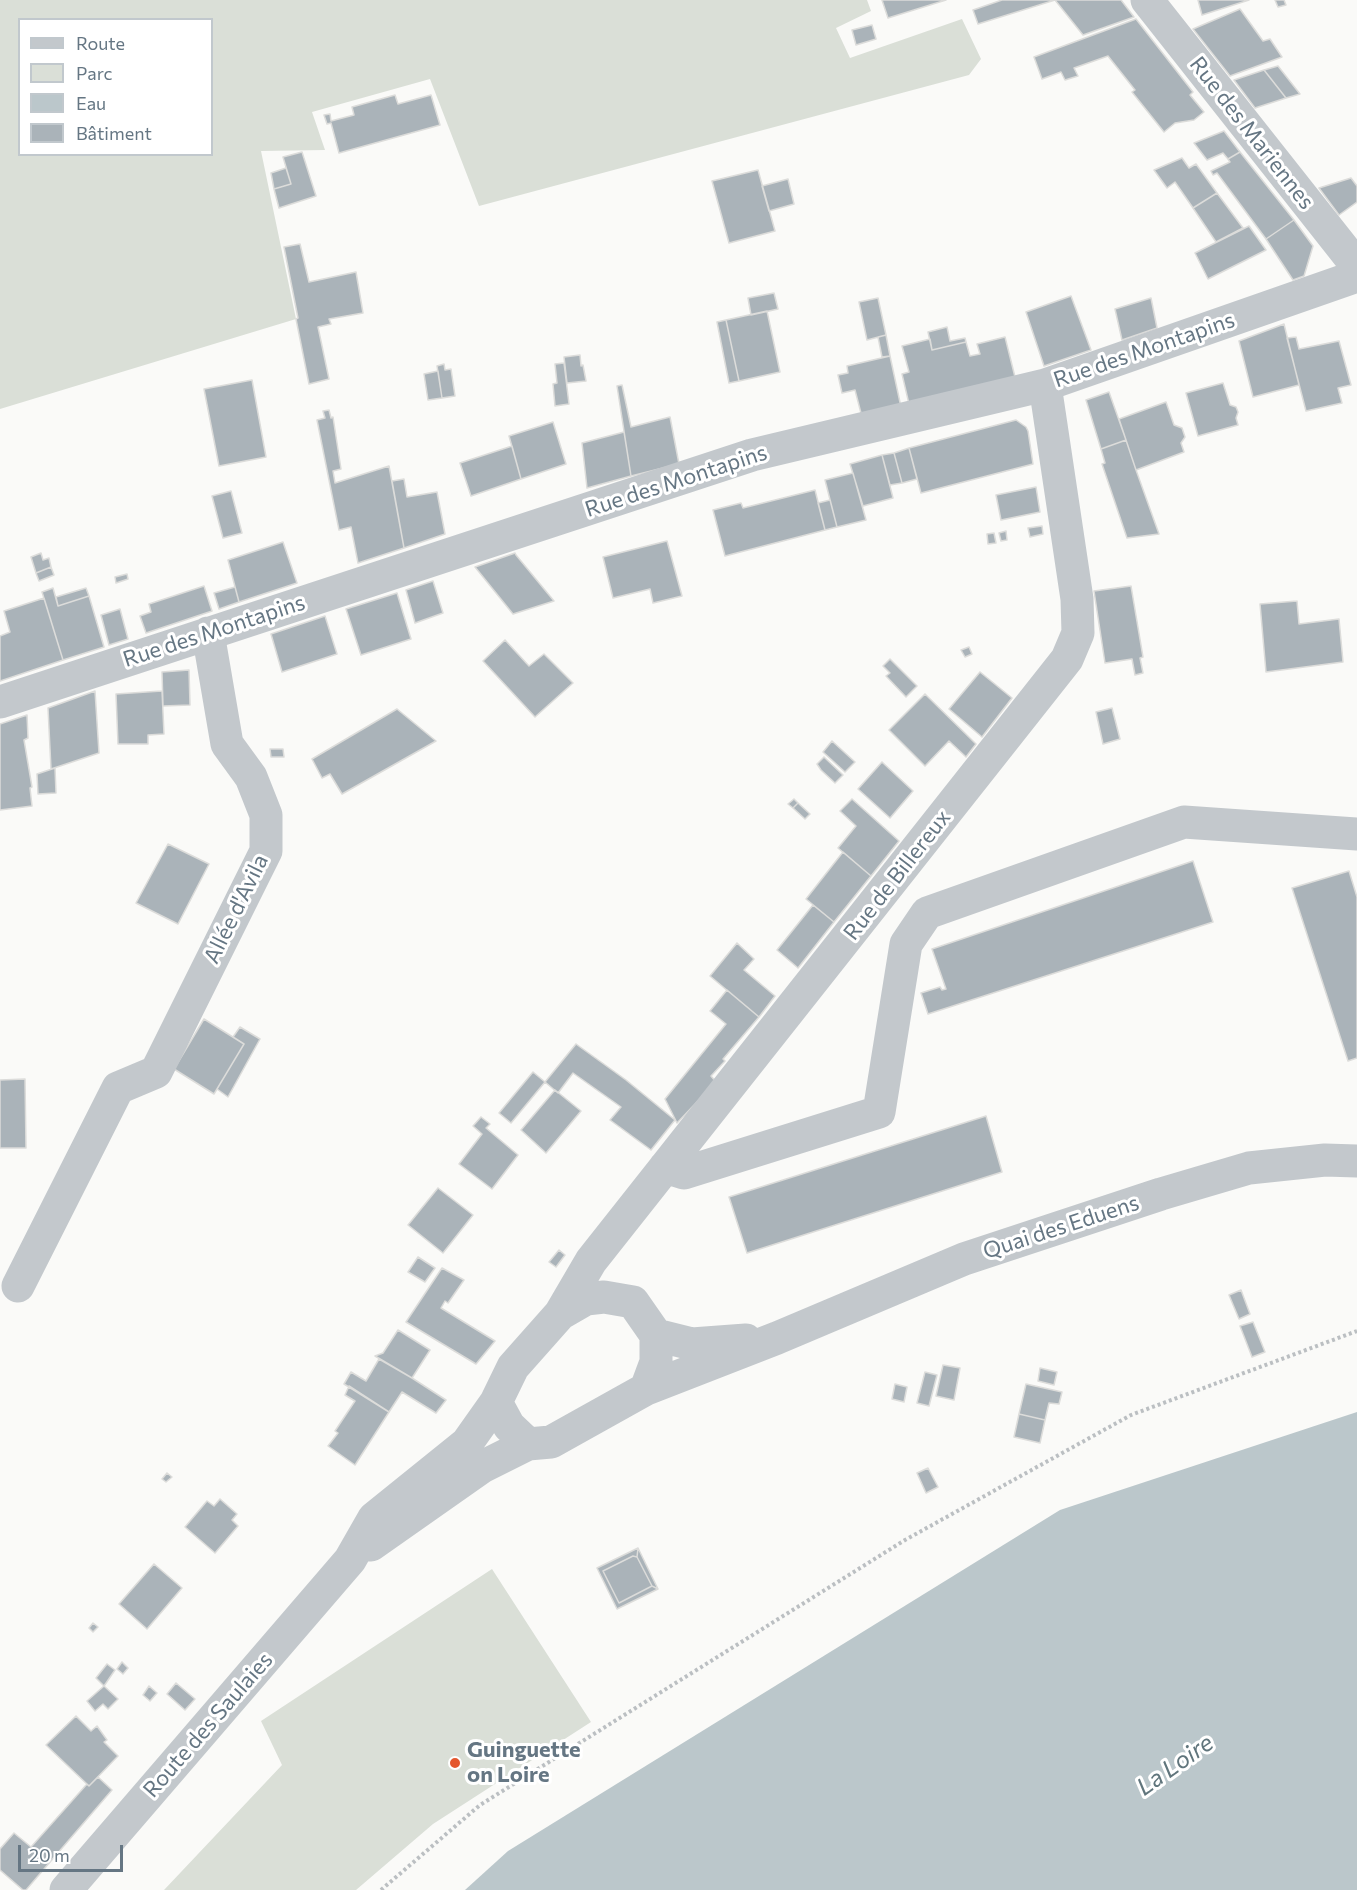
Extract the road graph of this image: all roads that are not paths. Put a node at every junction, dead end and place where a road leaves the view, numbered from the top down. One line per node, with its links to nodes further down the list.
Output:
1 (1147, 0): 2 (street, Rue des Mariennes)
2 (1357, 266)
3 (1357, 276): 4 (street, Rue des Montapins)
4 (1045, 385): 5 (street, Rue des Montapins); 9 (street, Rue de Billereux)
5 (208, 633): 6 (street, Rue des Montapins); 10 (street, Allée d'Avila)
6 (0, 702)
7 (1357, 834): 9 (street)
8 (1357, 1161): 13 (street, Quai des Eduens)
9 (665, 1167): 11 (street, Rue de Billereux)
10 (18, 1286)
11 (560, 1314): 12 (street); 15 (street)
12 (656, 1335): 13 (street, Quai des Eduens); 14 (street)
13 (777, 1338): 14 (street, Quai des Eduens)
14 (646, 1389): 16 (street)
15 (496, 1402): 16 (street); 17 (street, Route des Saulaies)
16 (528, 1444): 17 (street, Route des Saulaies)
17 (350, 1560): 18 (street, Route des Saulaies)
18 (66, 1890)

